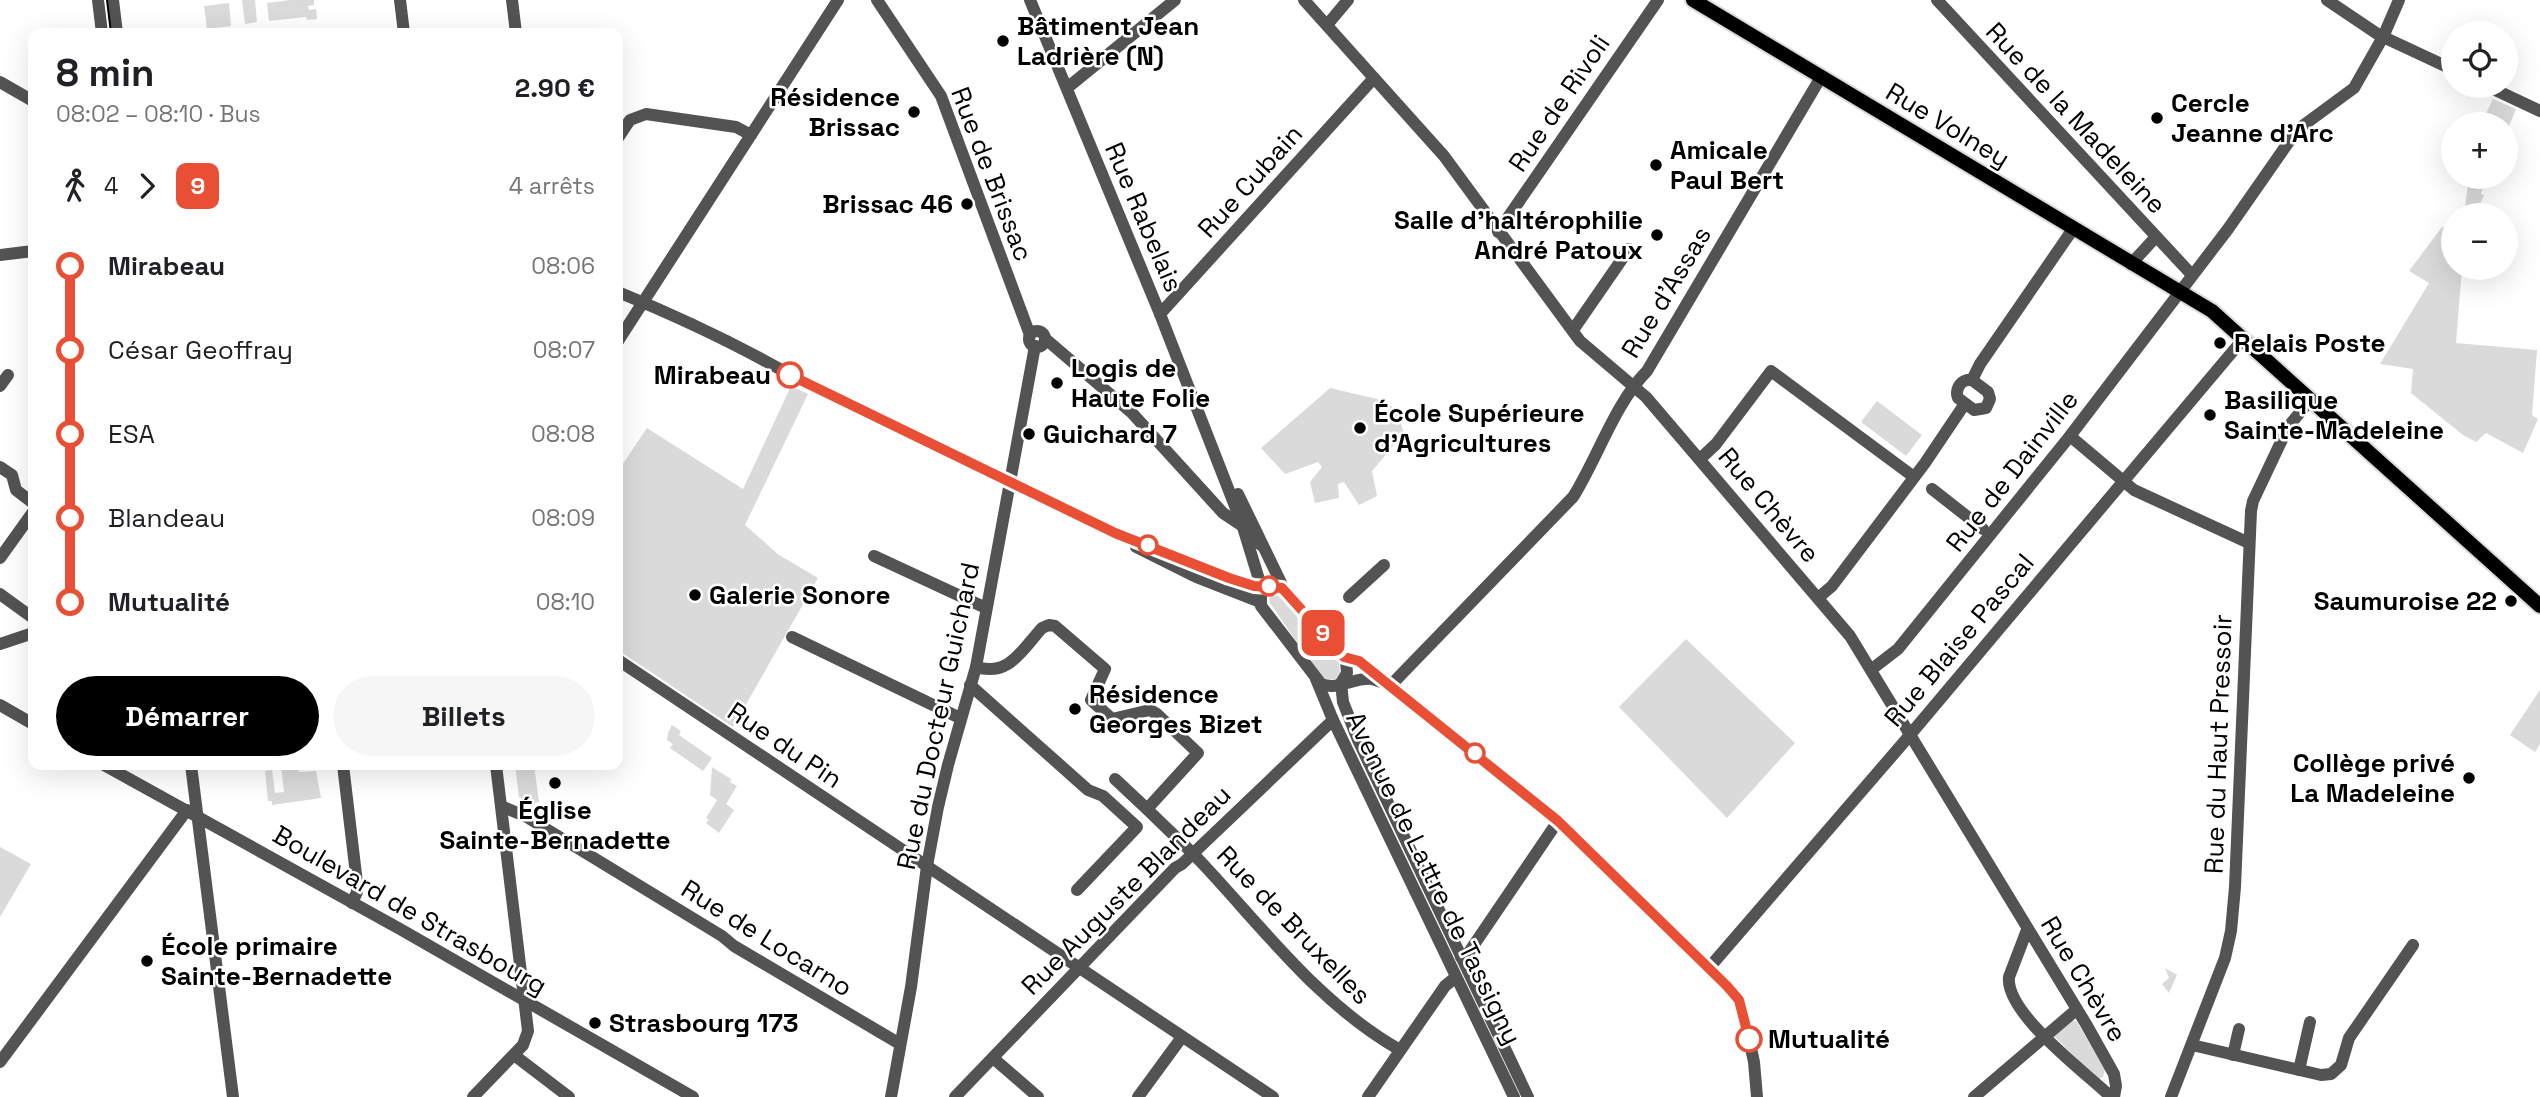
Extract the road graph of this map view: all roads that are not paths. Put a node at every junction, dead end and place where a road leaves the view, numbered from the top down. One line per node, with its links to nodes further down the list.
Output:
1 (98, 0): 17 (street)
2 (113, 0): 18 (street)
3 (400, 0): 19 (street)
4 (512, 0): 20 (street)
5 (838, 0): 31 (street)
6 (877, 0): 47 (street, Rue de Brissac)
7 (1030, 0): 26 (street, Rue Rabelais)
8 (1175, 0): 26 (street)
9 (1304, 0): 16 (street, Rue Chèvre)
10 (1348, 0): 16 (street)
11 (1658, 0): 33 (street, Rue de Rivoli)
12 (1693, 0): 24 (main road, Rue Volney)
13 (1937, 0): 34 (street, Rue de la Madeleine)
14 (2327, 0): 21 (street)
15 (2399, 0): 21 (street, Rue de Dainville)
16 (1327, 25): 23 (street, Rue Chèvre)
17 (101, 28)
18 (116, 28)
19 (403, 28)
20 (515, 28)
21 (2383, 37): 22 (street); 39 (street, Rue de Dainville)
22 (2441, 64)
23 (1374, 78): 33 (street, Rue Chèvre); 43 (street, Rue Cubain)
24 (1821, 78): 32 (main road, Rue Volney); 51 (street, Rue d'Assas)
25 (0, 82): 27 (street)
26 (1067, 88): 43 (street, Rue Rabelais)
27 (28, 98)
28 (2512, 98): 29 (street)
29 (2540, 111)
30 (623, 130): 31 (street)
31 (751, 135): 42 (street)
32 (2073, 229): 38 (main road, Rue Volney); 49 (street)
33 (1498, 232): 44 (street, Rue Chèvre)
34 (2154, 236): 38 (street, Rue de la Madeleine); 39 (street, Rue de la Madeleine)
35 (1629, 249): 44 (street)
36 (28, 252): 37 (street)
37 (0, 255)
38 (2131, 264): 40 (main road, Rue Volney)
39 (2192, 275): 40 (street, Rue de Dainville)
40 (2178, 292): 46 (main road, Rue Volney); 54 (street, Rue de Dainville)
41 (623, 294): 42 (street)
42 (643, 302): 45 (street); 60 (street)
43 (1160, 314): 55 (street, Rue Rabelais)
44 (1573, 330): 51 (street, Rue Chèvre)
45 (623, 333)
46 (2244, 338): 52 (main road, Rue Volney); 59 (street, Rue Blaise Pascal)
47 (1037, 341): 60 (street, Rue du Docteur Guichard); 64 (street)
48 (8, 375): 50 (street)
49 (1972, 380): 53 (street); 53 (street)
50 (0, 386)
51 (1634, 387): 56 (street, Rue Chèvre); 93 (street, Rue d'Assas)
52 (2311, 399): 69 (street, Rue du Haut Pressoir); 80 (main road, Rue Volney)
53 (1964, 405): 58 (street)
54 (2070, 436): 59 (street); 89 (street, Rue de Dainville)
55 (1214, 452): 62 (street, Rue Rabelais); 70 (street, Rue Rabelais)
56 (1700, 459): 58 (street); 78 (street, Rue Chèvre)
57 (0, 467): 63 (street)
58 (1914, 477): 78 (street)
59 (2123, 479): 69 (street); 98 (street, Rue Blaise Pascal)
60 (1009, 481): 68 (street); 81 (street, Rue du Docteur Guichard)
61 (1932, 489): 67 (street)
62 (1231, 496): 64 (street); 66 (street, Rue Rabelais)
63 (28, 499)
64 (1215, 505): 66 (street)
65 (28, 519): 72 (street)
66 (1242, 524): 70 (street, Rue Rabelais); 74 (street, Rue Rabelais)
67 (1983, 529)
68 (1115, 533): 74 (street); 79 (street)
69 (2249, 542): 125 (street, Rue du Haut Pressoir)
70 (1261, 545): 75 (street, Rue Rabelais)
71 (874, 556): 81 (street)
72 (0, 558)
73 (1384, 565): 77 (street)
74 (1261, 586): 75 (street); 79 (street)
75 (1284, 589): 86 (street, Rue Rabelais)
76 (0, 594): 82 (street)
77 (1349, 597)
78 (1818, 597): 89 (street, Rue Chèvre)
79 (1260, 602): 90 (street, Avenue de Lattre de Tassigny)
80 (2540, 607)
81 (986, 608): 88 (street, Rue du Docteur Guichard)
82 (28, 614)
83 (28, 634): 85 (street)
84 (793, 637): 95 (street)
85 (0, 644)
86 (1344, 657): 91 (street, Avenue de Lattre de Tassigny); 93 (street)
87 (623, 663): 109 (street, Rue du Pin)
88 (976, 667): 92 (street, Rue du Docteur Guichard); 105 (street)
89 (1872, 669): 98 (street, Rue Chèvre)
90 (1316, 679): 91 (street); 96 (street, Avenue de Lattre de Tassigny)
91 (1341, 683): 93 (street); 114 (street, Avenue de Lattre de Tassigny)
92 (970, 685): 95 (street, Rue du Docteur Guichard); 110 (street)
93 (1389, 685): 107 (street)
94 (0, 705): 97 (street)
95 (960, 718): 109 (street, Rue du Docteur Guichard)
96 (1332, 720): 108 (street, Rue Auguste Blandeau); 117 (street, Avenue de Lattre de Tassigny)
97 (28, 721)
98 (1909, 734): 112 (street, Rue Chèvre); 116 (street, Rue Blaise Pascal)
99 (113, 770): 106 (street, Boulevard de Strasbourg)
100 (194, 770): 106 (street)
101 (344, 770): 111 (street)
102 (497, 770): 104 (street)
103 (1115, 779): 105 (street)
104 (501, 806): 118 (street); 124 (street, Rue de Locarno)
105 (1147, 809): 108 (street, Rue de Bruxelles)
106 (195, 815): 111 (street, Boulevard de Strasbourg); 130 (street); 132 (street)
107 (1558, 821): 114 (street); 116 (street)
108 (1192, 854): 115 (street, Rue Auguste Blandeau); 126 (street, Rue de Bruxelles)
109 (928, 866): 115 (street, Rue du Pin); 124 (street, Rue du Docteur Guichard)
110 (1077, 890)
111 (352, 903): 118 (street, Boulevard de Strasbourg)
112 (2027, 930): 119 (street, Rue Chèvre); 122 (street, Rue Chèvre)
113 (2413, 945): 131 (street)
114 (1461, 957): 143 (street, Avenue de Lattre de Tassigny)
115 (1080, 968): 123 (street, Rue du Pin); 129 (street, Rue Auguste Blandeau)
116 (1708, 969): 144 (street)
117 (1456, 977): 126 (street); 142 (street, Avenue de Lattre de Tassigny)
118 (524, 1001): 127 (street); 135 (street, Boulevard de Strasbourg)
119 (2076, 1010): 122 (street); 146 (street, Rue Chèvre)
120 (2311, 1022): 131 (street)
121 (2239, 1029): 128 (street)
122 (2046, 1036): 145 (street); 146 (street, Rue Chèvre)
123 (1182, 1037): 139 (street); 140 (street, Rue du Pin)
124 (900, 1044): 136 (street, Rue du Docteur Guichard)
125 (2192, 1045): 128 (street); 147 (street, Rue du Haut Pressoir)
126 (1400, 1050): 141 (street)
127 (514, 1055): 133 (street); 134 (street)
128 (2232, 1055): 131 (street)
129 (993, 1058): 137 (street, Rue Auguste Blandeau); 138 (street)
130 (0, 1062)
131 (2298, 1070)
132 (233, 1097)
133 (473, 1097)
134 (569, 1097)
135 (693, 1097)
136 (891, 1097)
137 (955, 1097)
138 (1038, 1097)
139 (1138, 1097)
140 (1273, 1097)
141 (1368, 1097)
142 (1514, 1097)
143 (1528, 1097)
144 (1757, 1097)
145 (1974, 1097)
146 (2113, 1097)
147 (2171, 1097)

